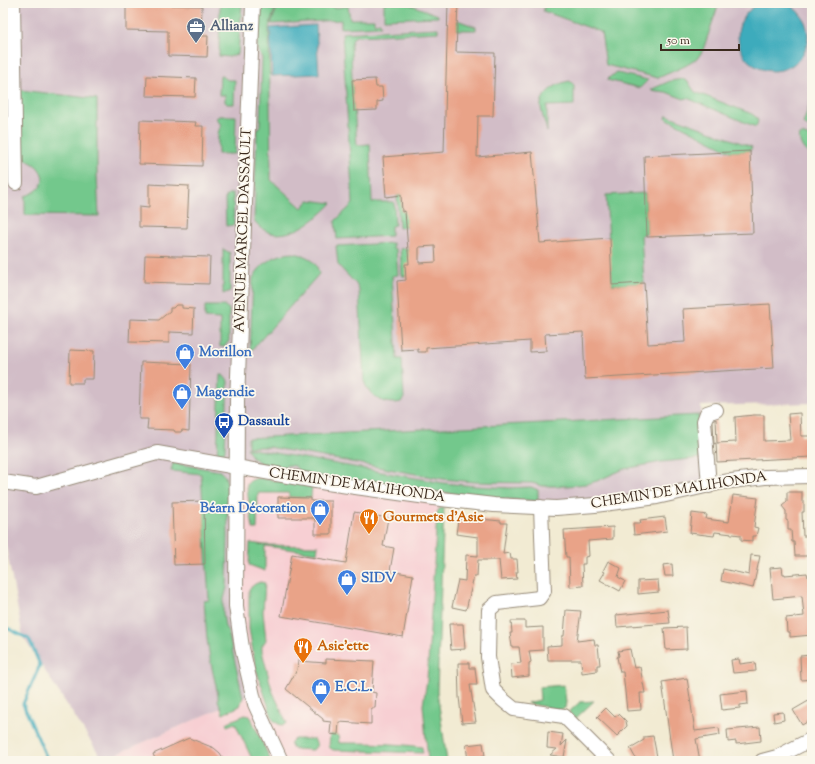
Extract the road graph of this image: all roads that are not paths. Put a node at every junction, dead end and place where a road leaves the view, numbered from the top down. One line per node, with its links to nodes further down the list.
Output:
1 (13, 3): 3 (street)
2 (253, 3): 5 (street, AVENUE MARCEL DASSAULT)
3 (16, 183)
4 (716, 410): 8 (street)
5 (236, 468): 7 (street, CHEMIN DE MALIHONDA); 9 (street, CHEMIN DE MALIHONDA); 11 (street, AVENUE MARCEL DASSAULT)
6 (812, 476): 8 (street, CHEMIN DE MALIHONDA)
7 (3, 482)
8 (709, 486): 9 (street, CHEMIN DE MALIHONDA)
9 (541, 507): 12 (street)
10 (812, 739): 13 (street)
11 (280, 761)
12 (609, 761)
13 (762, 761)

